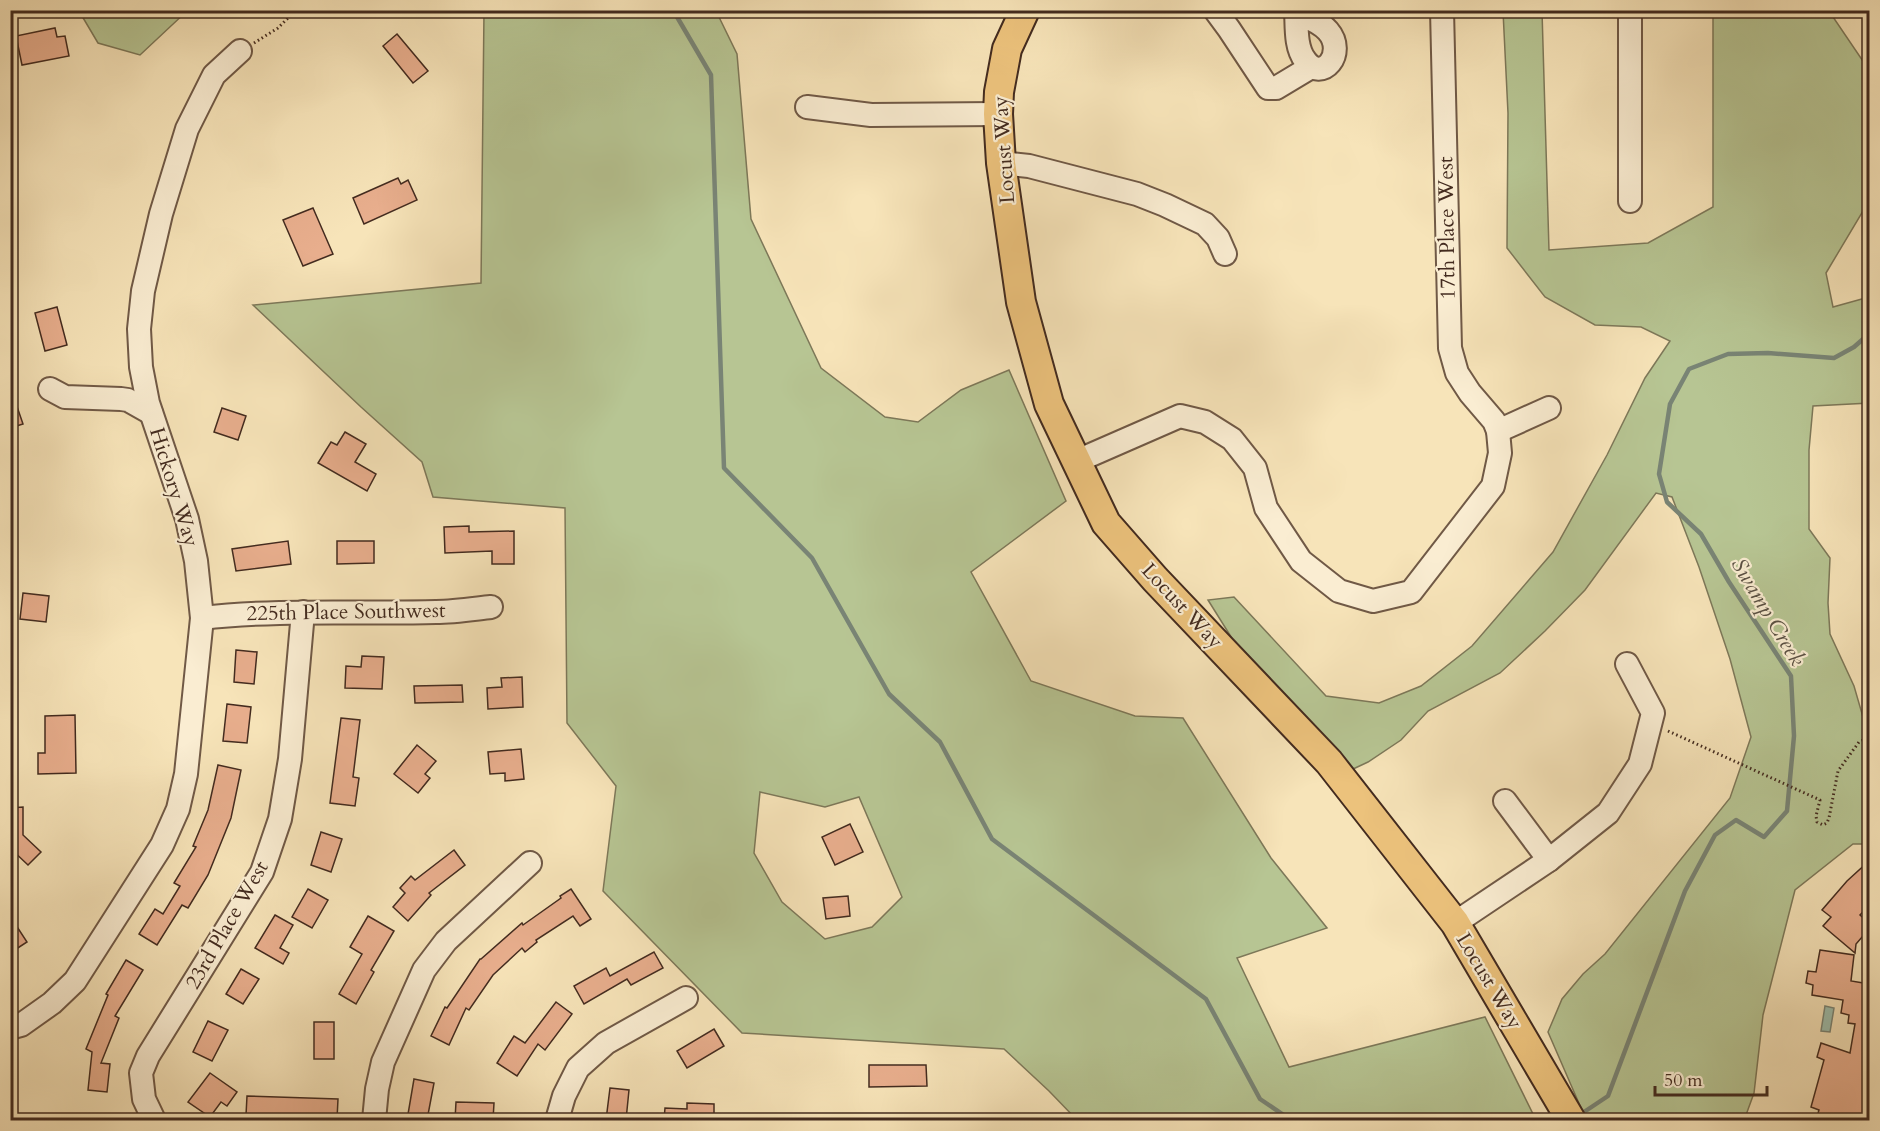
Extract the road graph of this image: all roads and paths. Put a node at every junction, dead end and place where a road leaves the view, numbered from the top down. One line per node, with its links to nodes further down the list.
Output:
1 (296, 10): 9 (path)
2 (1024, 10): 12 (main road, Locust Way)
3 (1198, 10): 8 (street)
4 (1215, 10): 10 (street)
5 (1442, 10): 19 (street, 17th Place West)
6 (1630, 10): 14 (street)
7 (1296, 11): 10 (street); 10 (street)
8 (1225, 46)
9 (240, 51): 18 (street, Hickory Way)
10 (1311, 67)
11 (807, 107): 12 (street)
12 (998, 114): 13 (main road, Locust Way)
13 (1001, 162): 15 (street); 20 (main road, Locust Way)
14 (1630, 201)
15 (1225, 254)
16 (50, 388): 18 (street)
17 (1549, 408): 19 (street)
18 (151, 413): 23 (street, Hickory Way)
19 (1498, 431): 20 (street)
20 (1077, 461): 30 (main road, Locust Way)
21 (491, 607): 22 (street, 225th Place Southwest)
22 (303, 612): 23 (street, 225th Place Southwest); 33 (street, 23rd Place West)
23 (202, 618): 32 (street, Hickory Way)
24 (1628, 664): 25 (street)
25 (1650, 723): 26 (path); 28 (street)
26 (1869, 737)
27 (1505, 801): 28 (street)
28 (1549, 860): 30 (street)
29 (530, 863): 34 (street)
30 (1455, 923): 36 (main road, Locust Way)
31 (686, 998): 35 (street)
32 (10, 1028)
33 (153, 1120)
34 (374, 1120)
35 (557, 1120)
36 (1571, 1120)

